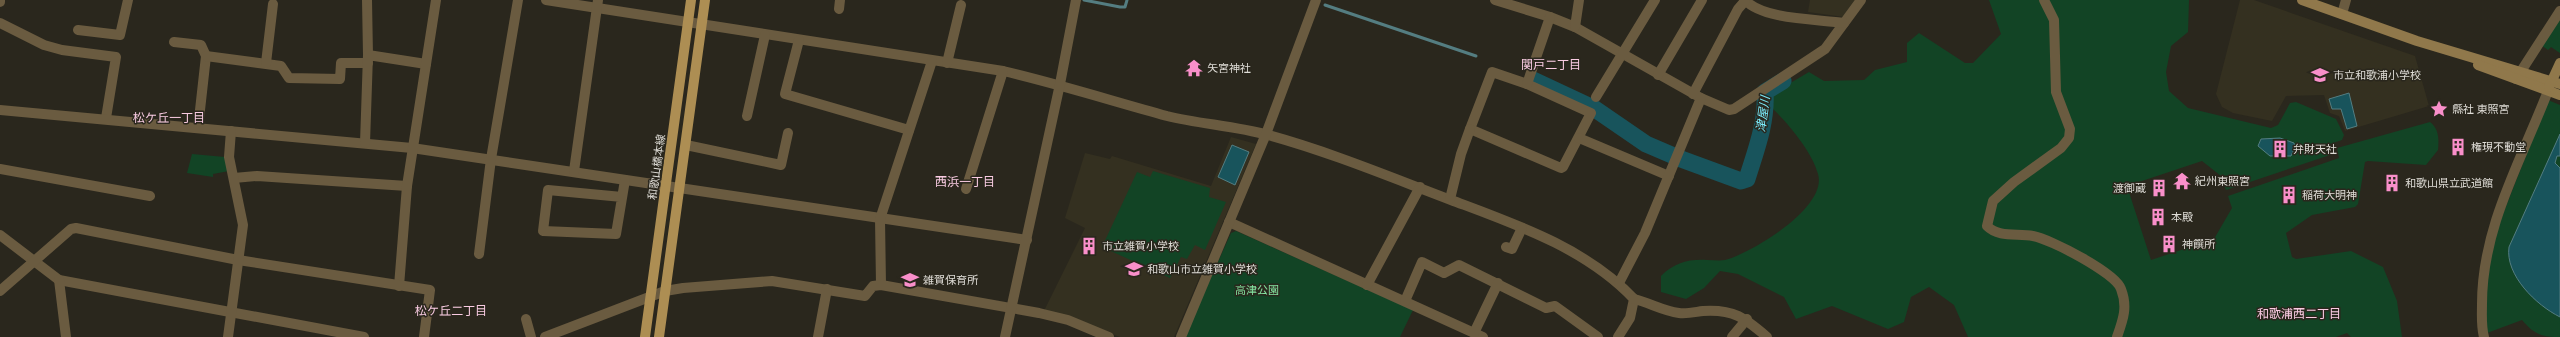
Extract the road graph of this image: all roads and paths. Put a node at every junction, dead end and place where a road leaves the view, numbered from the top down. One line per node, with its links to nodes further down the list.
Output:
1 (128, 0): 30 (street)
2 (367, 0): 36 (street)
3 (436, 0): 41 (street)
4 (518, 0): 64 (street)
5 (546, 0): 20 (street)
6 (691, 0): 25 (main road, 和歌山橋本線)
7 (705, 0): 28 (main road)
8 (1076, 0): 45 (street)
9 (1316, 0): 59 (street)
10 (1495, 0): 24 (street)
11 (1579, 0): 29 (street)
12 (1656, 0): 34 (street)
13 (1702, 0): 43 (street)
14 (1745, 0): 27 (street); 49 (street)
15 (1861, 0): 27 (street)
16 (2044, 0): 120 (street)
17 (2302, 0): 23 (street)
18 (2346, 0): 23 (street)
19 (273, 4): 39 (street)
20 (597, 4): 25 (street); 66 (street)
21 (961, 5): 40 (street)
22 (2560, 11): 44 (street)
23 (2342, 14): 44 (street)
24 (1550, 17): 29 (street); 46 (street)
25 (688, 22): 28 (street); 71 (main road, 和歌山橋本線)
26 (0, 23): 53 (street)
27 (1844, 23): 49 (street)
28 (701, 25): 31 (street); 62 (main road)
29 (1575, 27): 34 (street)
30 (78, 30)
31 (764, 35): 32 (street); 52 (street)
32 (799, 40): 37 (street); 56 (street)
33 (174, 42): 35 (street)
34 (1620, 54): 43 (street); 50 (street)
35 (206, 56): 39 (street); 54 (street)
36 (368, 59): 39 (street); 41 (street); 61 (street)
37 (932, 61): 40 (street); 56 (street)
38 (2560, 62): 47 (street)
39 (266, 63)
40 (947, 63): 42 (street)
41 (426, 64): 63 (street)
42 (1003, 71): 45 (street); 74 (street)
43 (1658, 75): 49 (street)
44 (2517, 76): 47 (street)
45 (1060, 84): 59 (street); 82 (street)
46 (1527, 84): 55 (street); 60 (street)
47 (2553, 85): 48 (street); 121 (street)
48 (2560, 95)
49 (1697, 96): 67 (street)
50 (1596, 97)
51 (0, 110): 53 (street)
52 (747, 116)
53 (106, 118): 54 (street)
54 (198, 128): 57 (street)
55 (1470, 129): 60 (street); 77 (street)
56 (909, 130): 78 (street)
57 (231, 131): 61 (street); 68 (street)
58 (788, 133): 62 (street)
59 (1266, 134): 72 (street); 79 (street)
60 (1579, 138): 67 (street)
61 (365, 143): 63 (street)
62 (686, 145): 73 (main road)
63 (412, 148): 64 (street); 70 (street)
64 (491, 159): 66 (street); 84 (street)
65 (0, 169): 75 (street)
66 (574, 171): 69 (street)
67 (1669, 176): 89 (street)
68 (234, 178): 70 (street); 86 (street)
69 (625, 180): 71 (street); 76 (street)
70 (407, 186): 92 (street)
71 (666, 186): 73 (street); 96 (main road, 和歌山橋本線)
72 (1420, 187): 77 (street); 91 (street)
73 (680, 188): 78 (street); 95 (main road)
74 (966, 189)
75 (150, 196)
76 (622, 197): 76 (street)
77 (1450, 199): 80 (street)
78 (880, 219): 82 (street); 90 (street)
79 (1229, 222): 91 (street); 115 (street)
80 (1522, 228): 83 (street); 89 (street)
81 (0, 234): 85 (street)
82 (1027, 240): 99 (street)
83 (1506, 247)
84 (479, 254)
85 (34, 260): 86 (street); 87 (street); 94 (street)
86 (238, 260): 92 (street); 100 (street)
87 (59, 280): 100 (street); 104 (street)
88 (1498, 283): 98 (street); 103 (street); 116 (street)
89 (1619, 283): 97 (street)
90 (881, 285): 93 (street); 99 (street)
91 (1367, 285): 98 (street)
92 (398, 286): 107 (street)
93 (827, 289): 95 (street); 112 (street)
94 (0, 290)
95 (665, 290): 96 (street); 111 (main road)
96 (650, 298): 109 (street); 110 (main road, 和歌山橋本線)
97 (1634, 300): 102 (street); 117 (street)
98 (1405, 301): 103 (street)
99 (1010, 307): 113 (street); 114 (street)
100 (231, 313): 105 (street); 106 (street)
101 (526, 319): 108 (street)
102 (1747, 319): 118 (street); 119 (street)
103 (1473, 334)
104 (66, 337)
105 (228, 337)
106 (364, 337)
107 (424, 337)
108 (531, 337)
109 (545, 337)
110 (645, 337)
111 (659, 337)
112 (818, 337)
113 (1005, 337)
114 (1109, 337)
115 (1181, 337)
116 (1598, 337)
117 (1618, 337)
118 (1732, 337)
119 (1767, 337)
120 (2117, 337)
121 (2484, 337)

